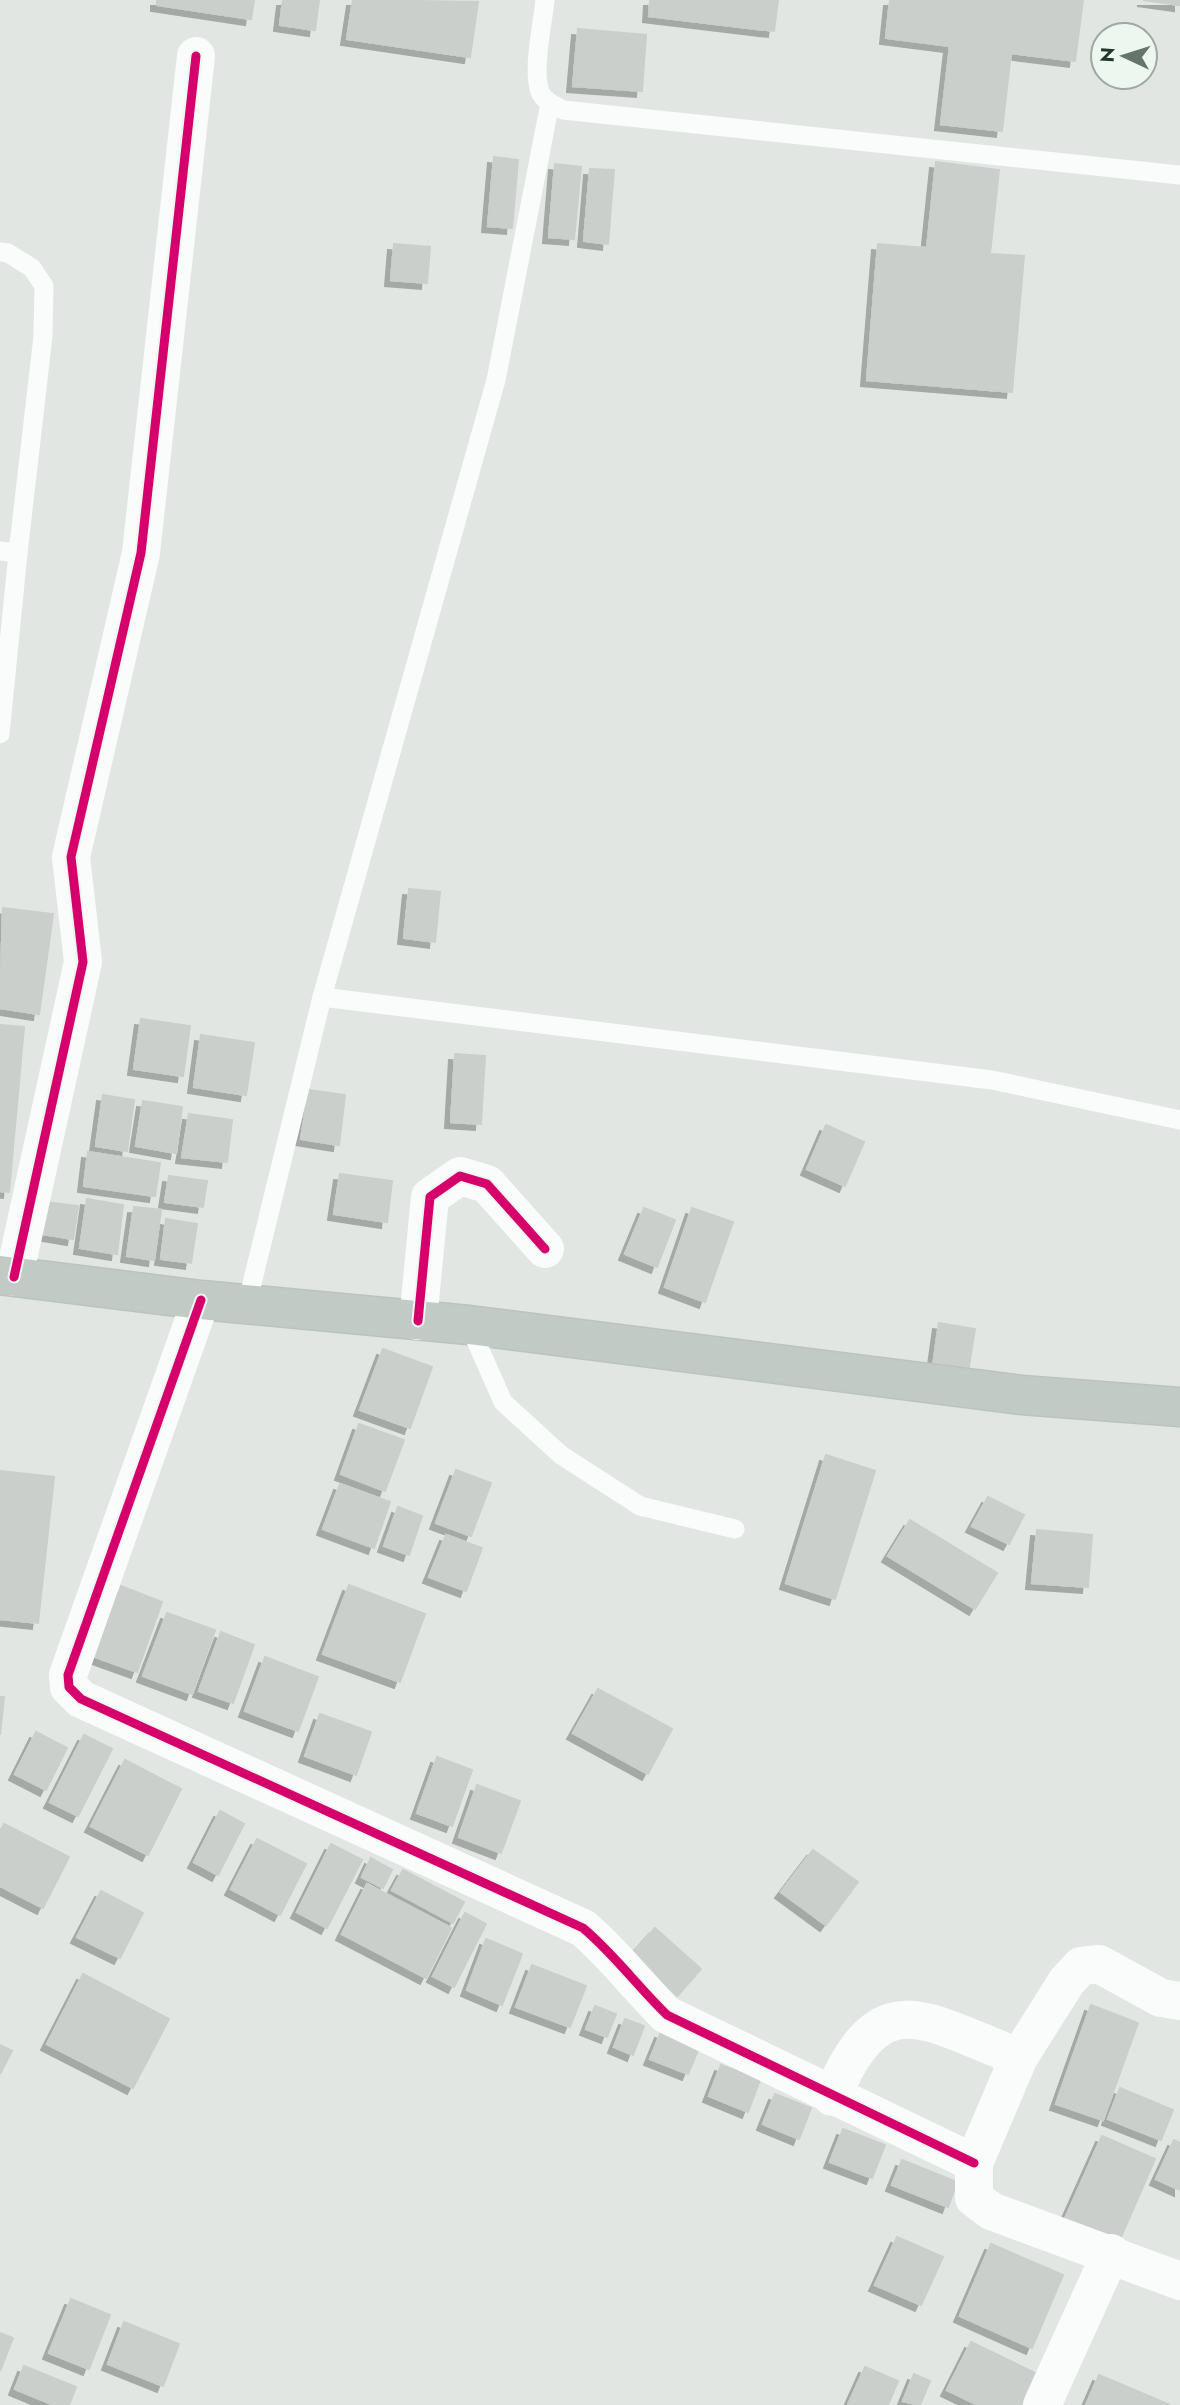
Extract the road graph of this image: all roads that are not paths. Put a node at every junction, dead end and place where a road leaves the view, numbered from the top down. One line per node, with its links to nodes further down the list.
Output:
1 (545, 0): 3 (lane)
2 (196, 56): 11 (street)
3 (550, 103): 4 (lane); 8 (lane)
4 (1180, 175)
5 (0, 252): 6 (lane)
6 (9, 552): 7 (lane)
7 (0, 734)
8 (322, 997): 9 (lane); 13 (lane)
9 (1180, 1120)
10 (545, 1249): 14 (street)
11 (7, 1276): 12 (highway)
12 (201, 1300): 13 (highway); 20 (street)
13 (247, 1304): 14 (highway)
14 (418, 1321): 15 (highway)
15 (468, 1325): 16 (highway); 17 (lane)
16 (1180, 1407)
17 (735, 1529)
18 (1180, 2001): 19 (street)
19 (1019, 2057): 20 (street); 21 (street)
20 (832, 2096): 21 (street)
21 (974, 2163): 22 (street)
22 (1111, 2253): 23 (street); 24 (street)
23 (1180, 2281)
24 (1042, 2405)

